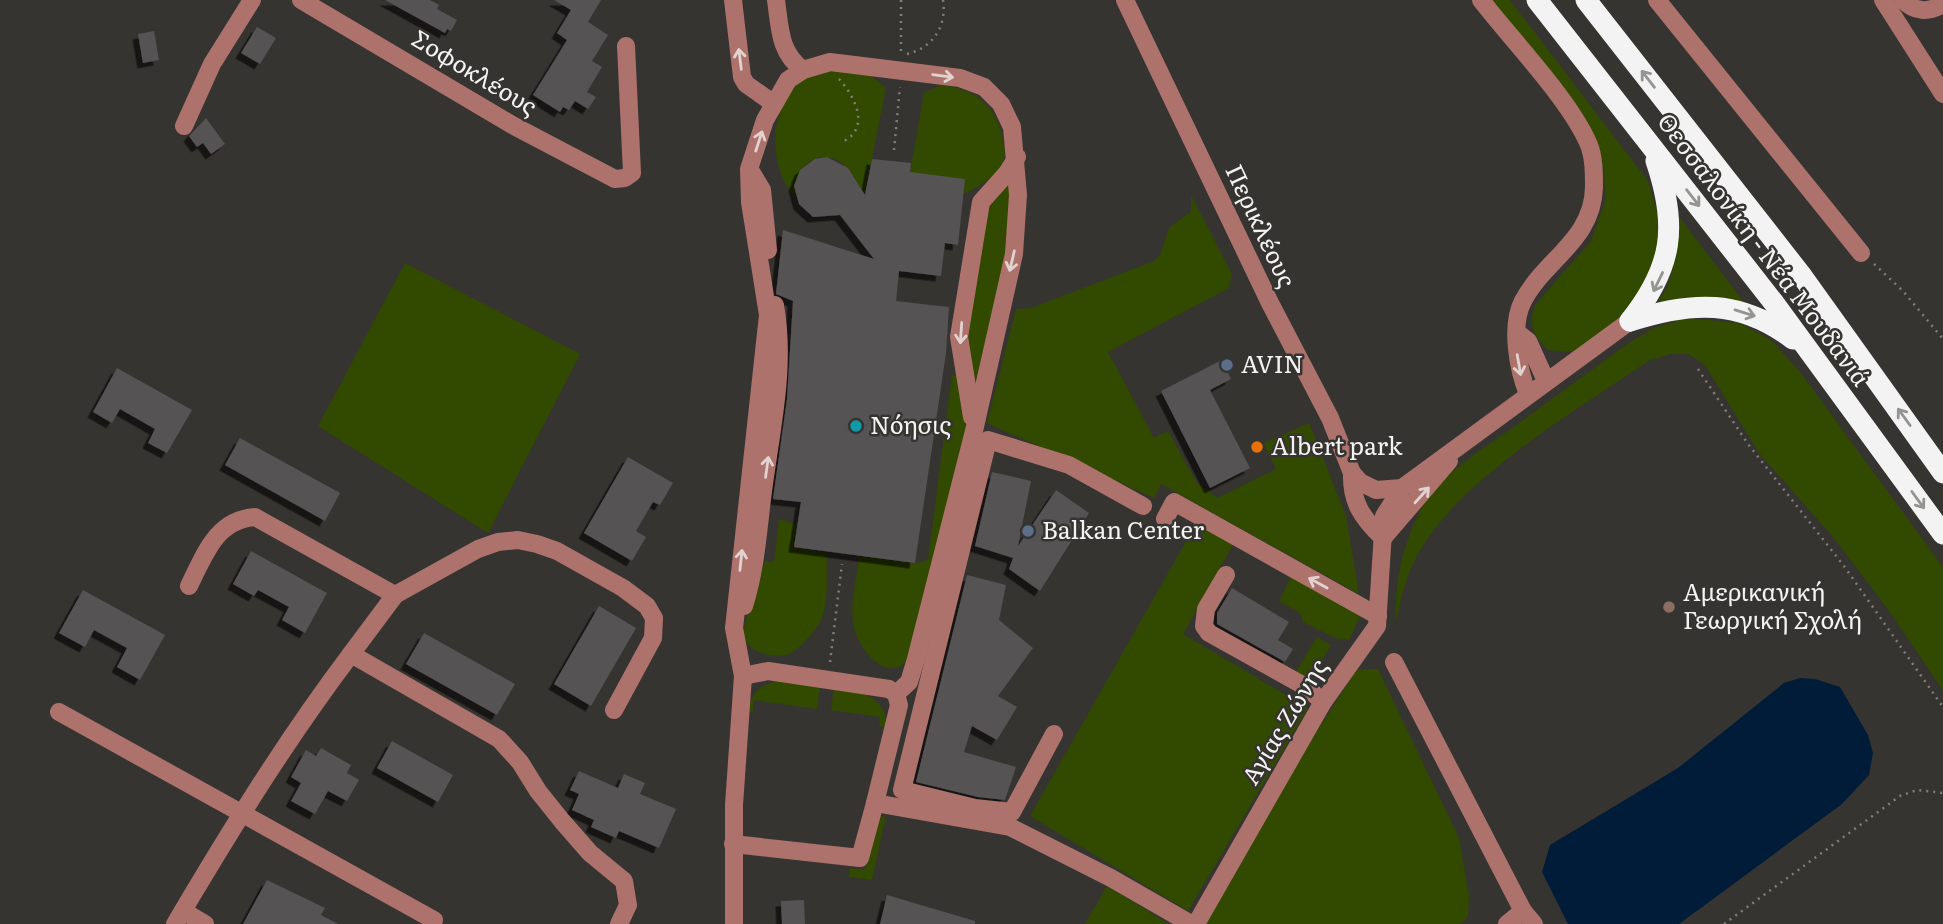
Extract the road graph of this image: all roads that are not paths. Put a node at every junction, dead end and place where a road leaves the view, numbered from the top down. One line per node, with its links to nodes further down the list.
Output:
1 (252, 0): 18 (street)
2 (301, 0): 13 (street, Σοφοκλέους)
3 (733, 0): 17 (street, one-way to 3)
4 (776, 0): 15 (street)
5 (1125, 0): 32 (street, Περικλέους)
6 (1481, 0): 23 (street)
7 (1537, 0): 19 (highway, Θεσσαλονίκη - Νέα Μουδανιά)
8 (1586, 0): 31 (highway, Θεσσαλονίκη - Νέα Μουδανιά, one-way to 8)
9 (1657, 0): 21 (street)
10 (1883, 0): 16 (street)
11 (1903, 0): 12 (street)
12 (1943, 4)
13 (321, 5): 14 (street, Σοφοκλέους)
14 (626, 46)
15 (803, 70): 17 (street); 20 (street, one-way to 20)
16 (1943, 94)
17 (774, 103): 44 (street, one-way to 17)
18 (184, 126)
19 (1651, 145): 22 (highway, one-way to 22); 24 (highway, Θεσσαλονίκη - Νέα Μουδανιά, one-way to 24)
20 (1017, 157): 29 (street, one-way to 29); 29 (street, one-way to 29)
21 (1861, 253)
22 (1630, 321): 24 (highway, one-way to 24); 25 (street)
23 (1519, 334): 26 (street); 28 (street, one-way to 28)
24 (1804, 347): 36 (highway, Θεσσαλονίκη - Νέα Μουδανιά, one-way to 36)
25 (1580, 356): 26 (street); 27 (street)
26 (1536, 357): 27 (street)
27 (1546, 381): 28 (street)
28 (1528, 394): 30 (street)
29 (974, 431): 45 (street)
30 (1457, 450): 33 (street); 37 (street, one-way to 30)
31 (1943, 473)
32 (1356, 477): 33 (street); 37 (street, Περικλέους)
33 (1402, 488): 37 (street, Αγίας Ζώνης)
34 (1143, 506): 49 (street)
35 (1165, 519): 41 (street, one-way to 35)
36 (1943, 534)
37 (1383, 538): 41 (street, Αγίας Ζώνης)
38 (1226, 575): 46 (street)
39 (189, 586): 40 (street)
40 (395, 595): 42 (street); 47 (street)
41 (1378, 616): 46 (street, Αγίας Ζώνης)
42 (351, 654): 51 (street); 57 (street)
43 (1394, 663): 53 (street)
44 (743, 676): 45 (street); 52 (street)
45 (896, 694): 50 (street)
46 (1322, 702): 59 (street, Αγίας Ζώνης)
47 (614, 710)
48 (59, 712): 51 (street)
49 (1054, 734)
50 (876, 803): 52 (street); 59 (street)
51 (241, 812): 54 (street); 55 (street)
52 (733, 844): 58 (street)
53 (1528, 917): 60 (street)
54 (179, 918): 56 (street)
55 (434, 920)
56 (205, 924)
57 (619, 924)
58 (734, 924)
59 (1193, 924)
60 (1507, 924)

